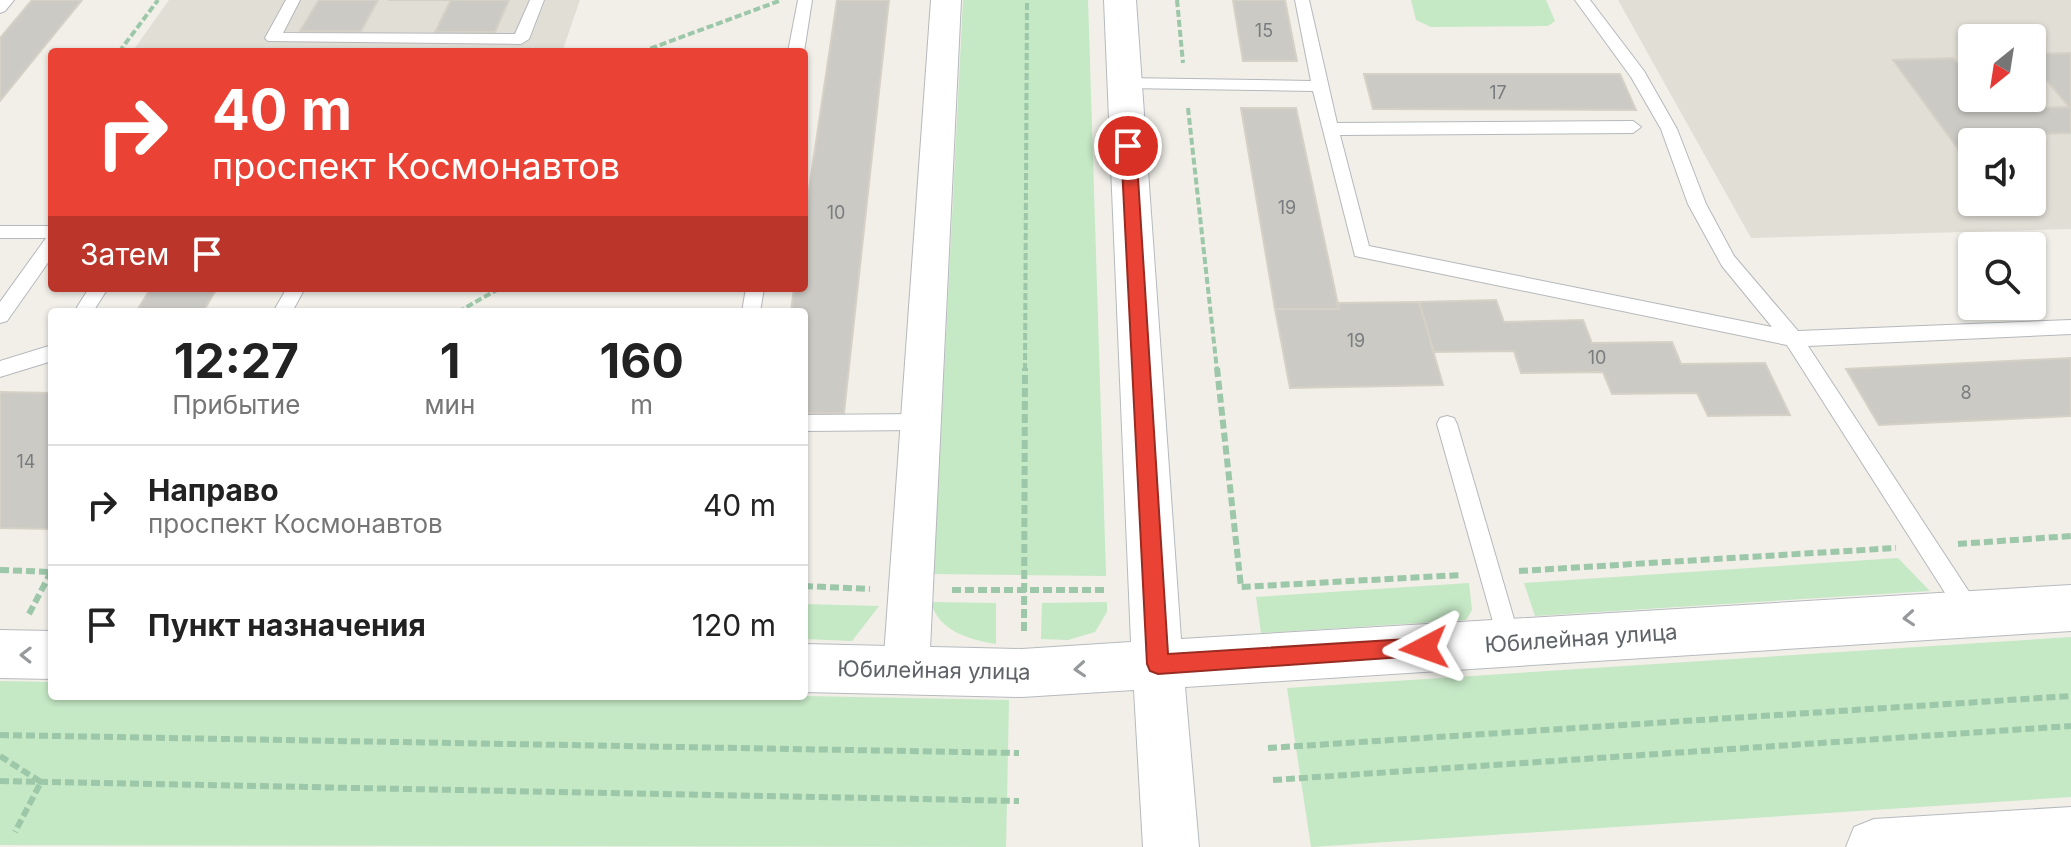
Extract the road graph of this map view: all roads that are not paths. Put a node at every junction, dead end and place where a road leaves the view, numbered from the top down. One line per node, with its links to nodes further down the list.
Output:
1 (7, 0): 9 (lane)
2 (293, 0): 3 (lane)
3 (537, 0)
4 (805, 0): 10 (lane)
5 (946, 0): 23 (street)
6 (1120, 0): 11 (main road)
7 (1302, 0): 12 (lane)
8 (1582, 0): 20 (lane)
9 (0, 8)
10 (797, 48)
11 (1125, 83): 12 (lane); 29 (main road)
12 (1320, 86): 14 (lane)
13 (1633, 127): 14 (lane)
14 (1330, 129): 20 (lane)
15 (0, 232): 16 (lane)
16 (48, 232)
17 (48, 249): 18 (lane)
18 (0, 316)
19 (2071, 327): 20 (lane)
20 (1793, 339): 27 (lane)
21 (48, 354): 22 (lane)
22 (0, 369)
23 (919, 422): 24 (lane); 31 (street)
24 (808, 423)
25 (1447, 424): 28 (lane)
26 (2071, 608): 27 (main road, Юбилейная улица)
27 (1971, 614): 28 (main road, Юбилейная улица, one-way to 28)
28 (1510, 643): 29 (main road, Юбилейная улица)
29 (1158, 664): 31 (main road, Юбилейная улица, one-way to 31); 33 (main road)
30 (808, 668): 31 (main road, Юбилейная улица)
31 (906, 670)
32 (2071, 834): 34 (main road)
33 (1171, 847)
34 (1874, 847)

